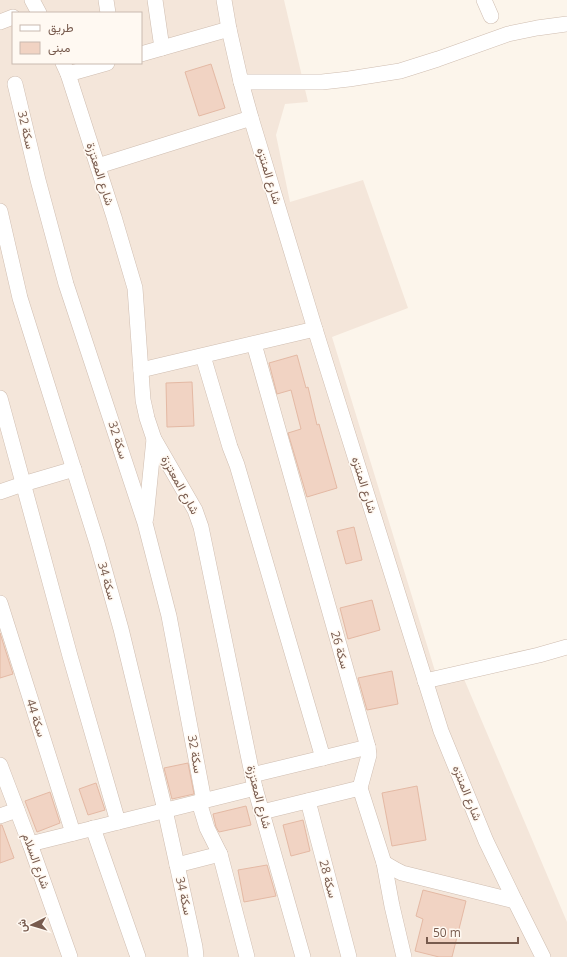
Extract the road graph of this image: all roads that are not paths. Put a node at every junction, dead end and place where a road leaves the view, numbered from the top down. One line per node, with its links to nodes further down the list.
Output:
1 (106, 0): 5 (street)
2 (155, 0): 11 (street)
3 (224, 0): 10 (street, شارع المنتزه)
4 (484, 0): 6 (street)
5 (108, 12)
6 (491, 16)
7 (12, 17): 8 (street)
8 (0, 22)
9 (567, 24): 15 (street)
10 (229, 29): 11 (street); 15 (street, شارع المنتزه)
11 (162, 48): 12 (street)
12 (142, 54)
13 (99, 64): 14 (street)
14 (65, 68): 18 (street, شارع المعتززة)
15 (241, 82): 17 (street, شارع المنتزه)
16 (15, 84): 29 (street, سكة 32)
17 (251, 118): 18 (street); 20 (street, شارع المنتزه)
18 (98, 166): 23 (street, شارع المعتززة)
19 (0, 210): 26 (street, سكة 34)
20 (314, 329): 21 (street); 32 (street, شارع المنتزه)
21 (254, 344): 22 (street); 33 (street, سكة 26)
22 (203, 356): 23 (street); 34 (street)
23 (142, 370): 25 (street, شارع المعتززة)
24 (0, 398): 27 (street)
25 (154, 439): 29 (street); 36 (street, شارع المعتززة)
26 (74, 469): 27 (street); 41 (street, سكة 34)
27 (23, 484): 28 (street); 44 (street)
28 (0, 492)
29 (145, 523): 38 (street, سكة 32)
30 (0, 603): 46 (street, سكة 44)
31 (567, 648): 32 (street)
32 (425, 681): 51 (street, شارع المنتزه)
33 (368, 747): 34 (street); 37 (street, سكة 26)
34 (323, 758): 36 (street)
35 (0, 765): 40 (street, شارع السلام)
36 (254, 782): 38 (street); 42 (street, شارع المعتززة)
37 (360, 788): 39 (street); 49 (street)
38 (202, 801): 41 (street); 48 (street, سكة 32)
39 (308, 801): 42 (street); 57 (street, سكة 28)
40 (17, 810): 43 (street); 47 (street, شارع السلام)
41 (165, 810): 44 (street); 50 (street, سكة 34)
42 (262, 812): 56 (street, شارع المعتززة)
43 (0, 816)
44 (118, 822): 45 (street)
45 (93, 828): 46 (street); 53 (street)
46 (73, 833): 47 (street)
47 (30, 844): 52 (street, شارع السلام)
48 (220, 854): 50 (street); 55 (street)
49 (384, 863): 51 (street); 58 (street)
50 (177, 865): 54 (street, سكة 34)
51 (515, 901): 59 (street, شارع المنتزه)
52 (70, 957)
53 (138, 957)
54 (196, 957)
55 (247, 957)
56 (303, 957)
57 (349, 957)
58 (404, 957)
59 (543, 957)

